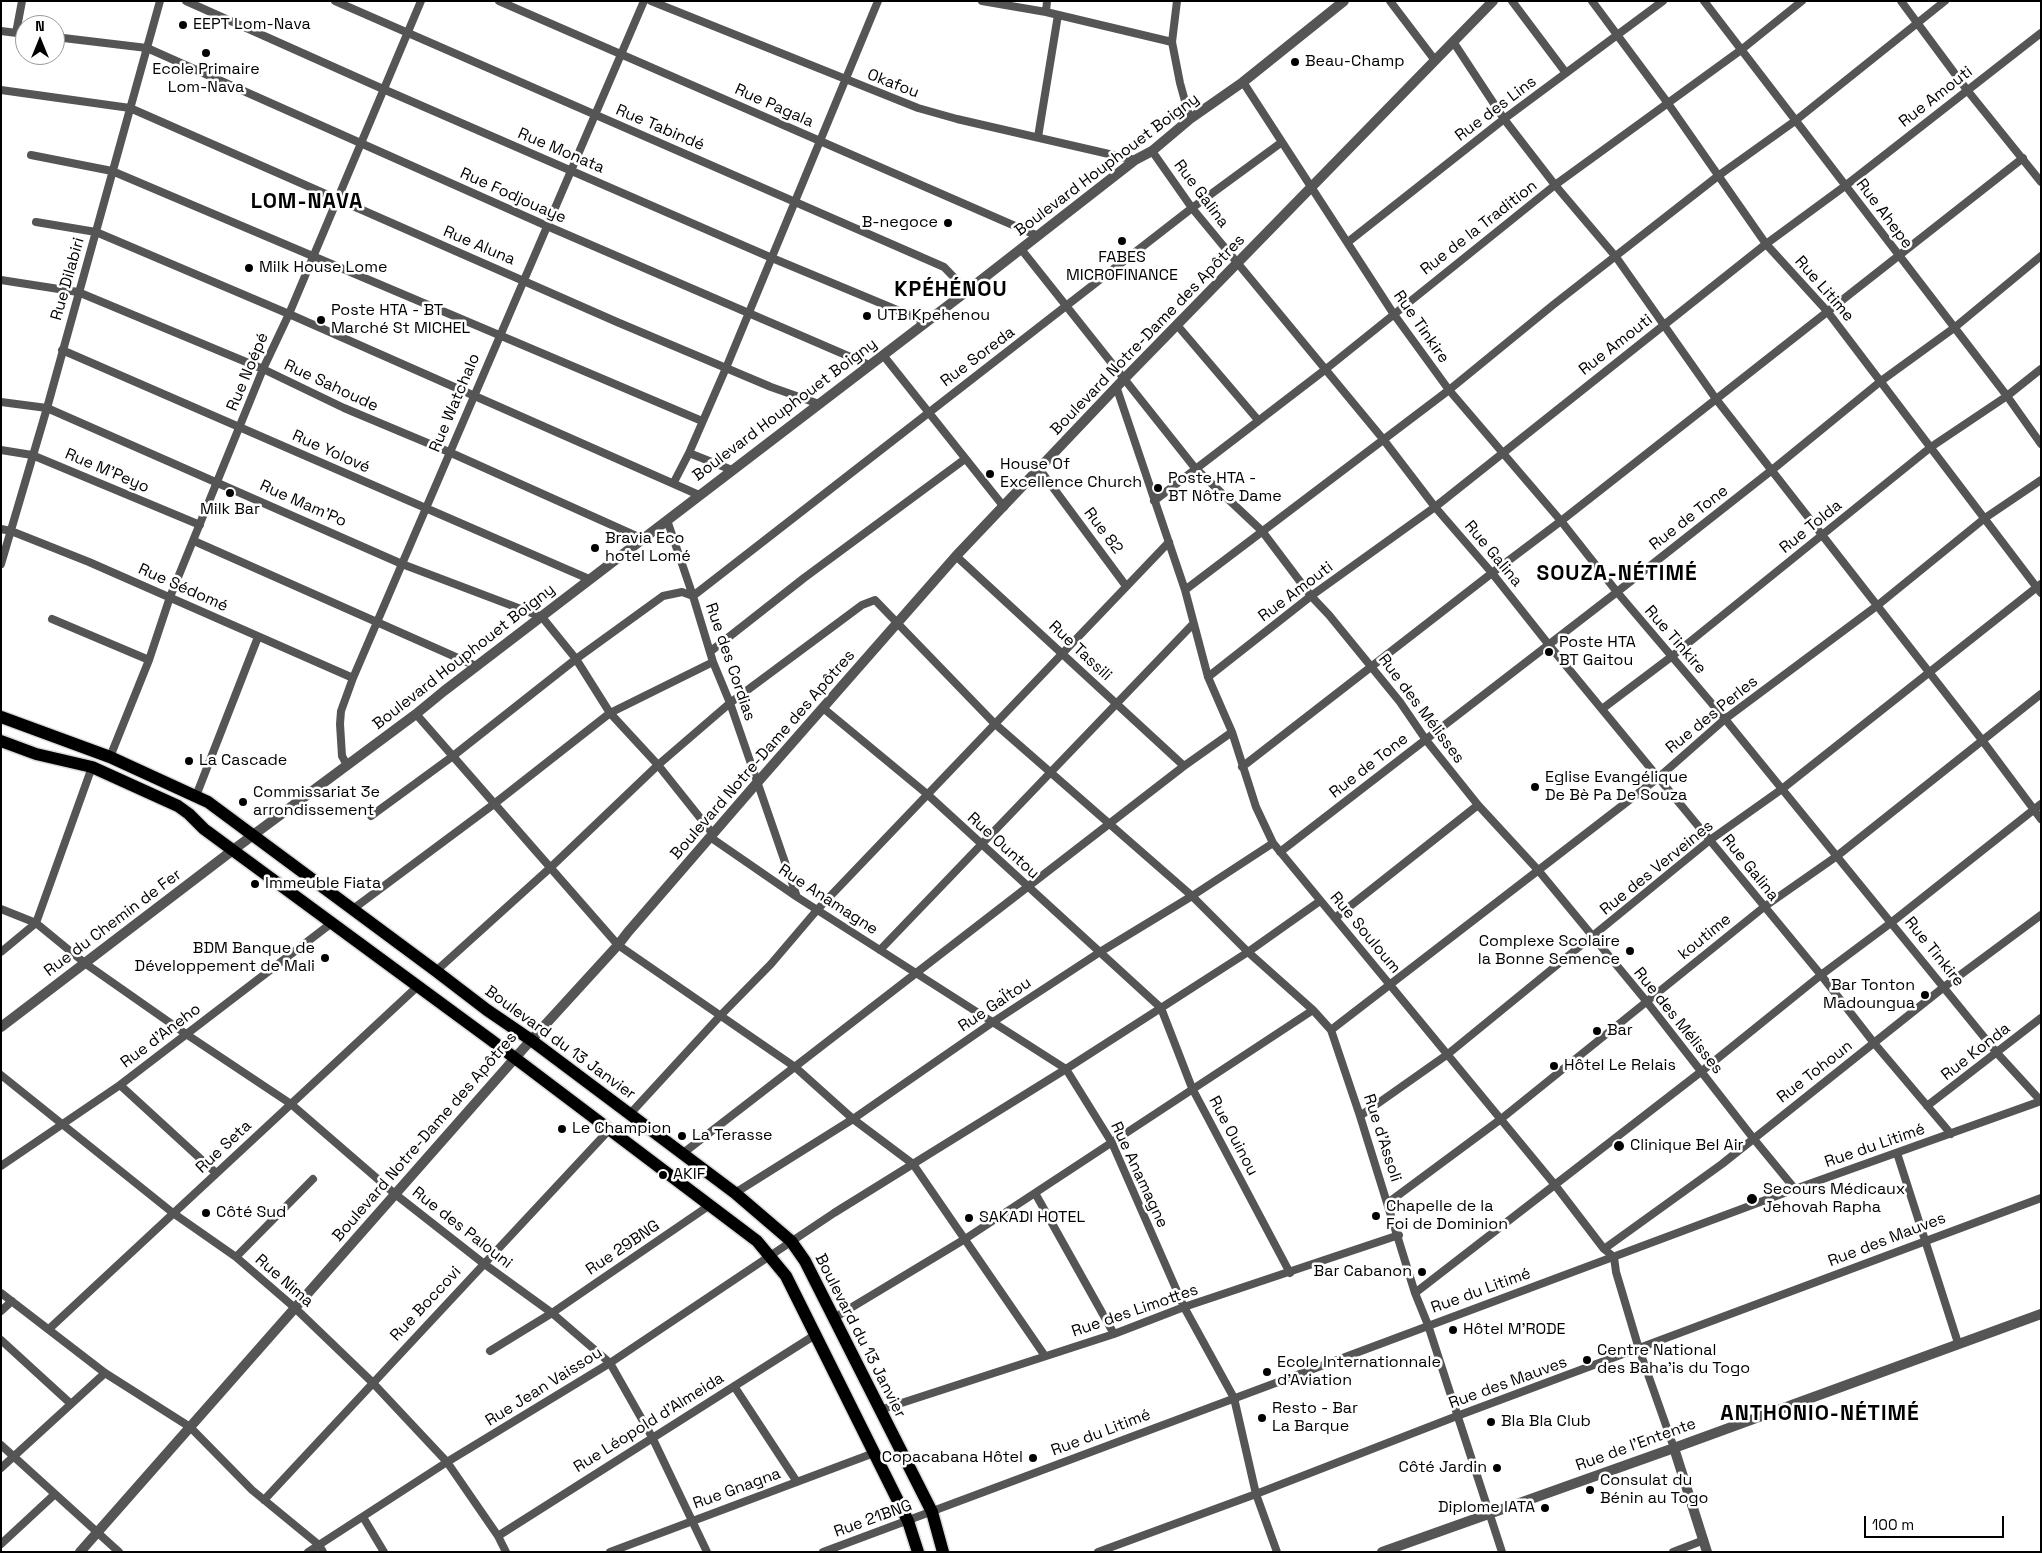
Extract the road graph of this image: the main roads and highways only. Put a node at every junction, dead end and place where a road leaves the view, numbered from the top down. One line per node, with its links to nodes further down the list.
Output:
1 (1, 717): 3 (highway, Boulevard du 13 Janvier)
2 (1, 741): 3 (highway, Boulevard du 13 Janvier)
3 (242, 842): 4 (highway, Boulevard du 13 Janvier); 5 (highway, Boulevard du 13 Janvier)
4 (918, 1552)
5 (943, 1552)

